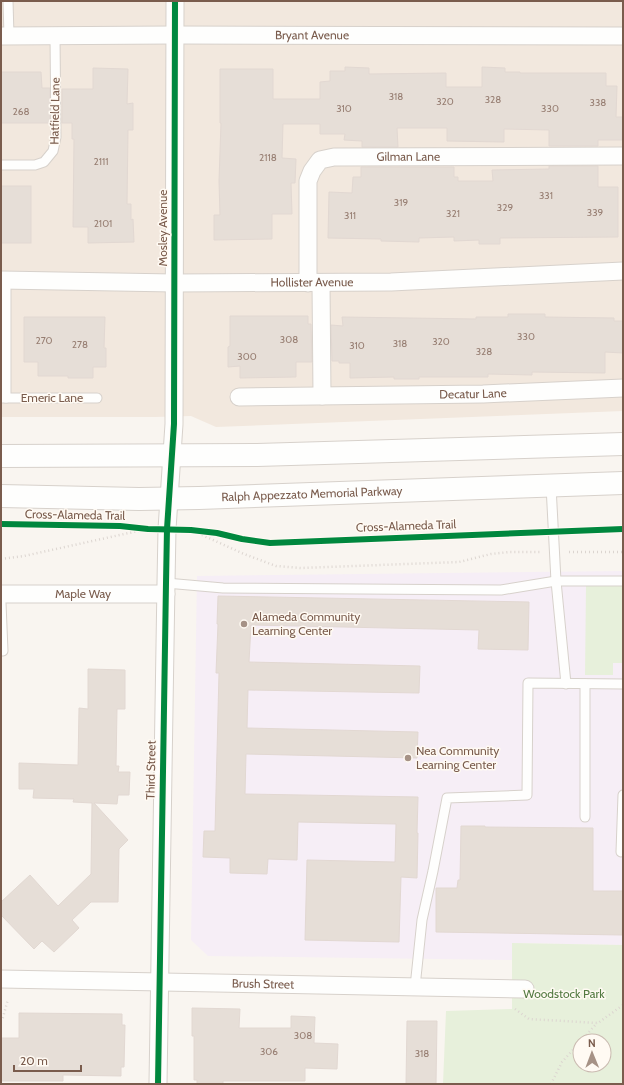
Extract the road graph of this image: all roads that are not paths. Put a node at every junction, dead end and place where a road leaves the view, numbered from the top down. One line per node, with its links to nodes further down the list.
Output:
1 (8, 1): 4 (lane)
2 (175, 1): 3 (street, Mosley Avenue)
3 (175, 35): 5 (street, Bryant Avenue); 6 (street, Bryant Avenue); 12 (street, Mosley Avenue)
4 (5, 36): 5 (street, Bryant Avenue)
5 (55, 36): 8 (lane, Hatfield Lane)
6 (623, 36)
7 (623, 156): 11 (street, Gilman Lane)
8 (1, 165)
9 (623, 271): 11 (street, Hollister Avenue)
10 (4, 280): 12 (street, Hollister Avenue); 16 (lane, Emeric Lane)
11 (315, 283): 12 (street, Hollister Avenue); 15 (street)
12 (174, 284): 20 (street, Mosley Avenue)
13 (623, 388): 15 (street, Decatur Lane)
14 (239, 396): 15 (street, Decatur Lane)
15 (322, 396)
16 (4, 398): 17 (lane, Emeric Lane)
17 (97, 398)
18 (623, 444): 20 (street)
19 (1, 456): 20 (street)
20 (171, 456): 24 (street, Third Street)
21 (623, 483): 22 (street, Ralph Appezzato Memorial Parkway)
22 (550, 486): 24 (street, Ralph Appezzato Memorial Parkway); 25 (lane)
23 (1, 496): 24 (street, Ralph Appezzato Memorial Parkway)
24 (169, 498): 27 (street, Third Street)
25 (556, 581): 26 (lane); 27 (lane); 31 (lane)
26 (623, 581)
27 (166, 588): 28 (street, Maple Way); 38 (street, Third Street)
28 (1, 594)
29 (1, 603): 30 (lane)
30 (1, 651)
31 (566, 684): 32 (lane); 39 (lane)
32 (585, 684): 33 (lane); 35 (lane)
33 (623, 684)
34 (623, 795): 36 (lane)
35 (585, 817)
36 (621, 852)
37 (1, 979): 38 (street, Brush Street)
38 (159, 982): 39 (street, Brush Street); 41 (street, Third Street)
39 (415, 987): 40 (street, Brush Street)
40 (525, 989)
41 (158, 1084)

